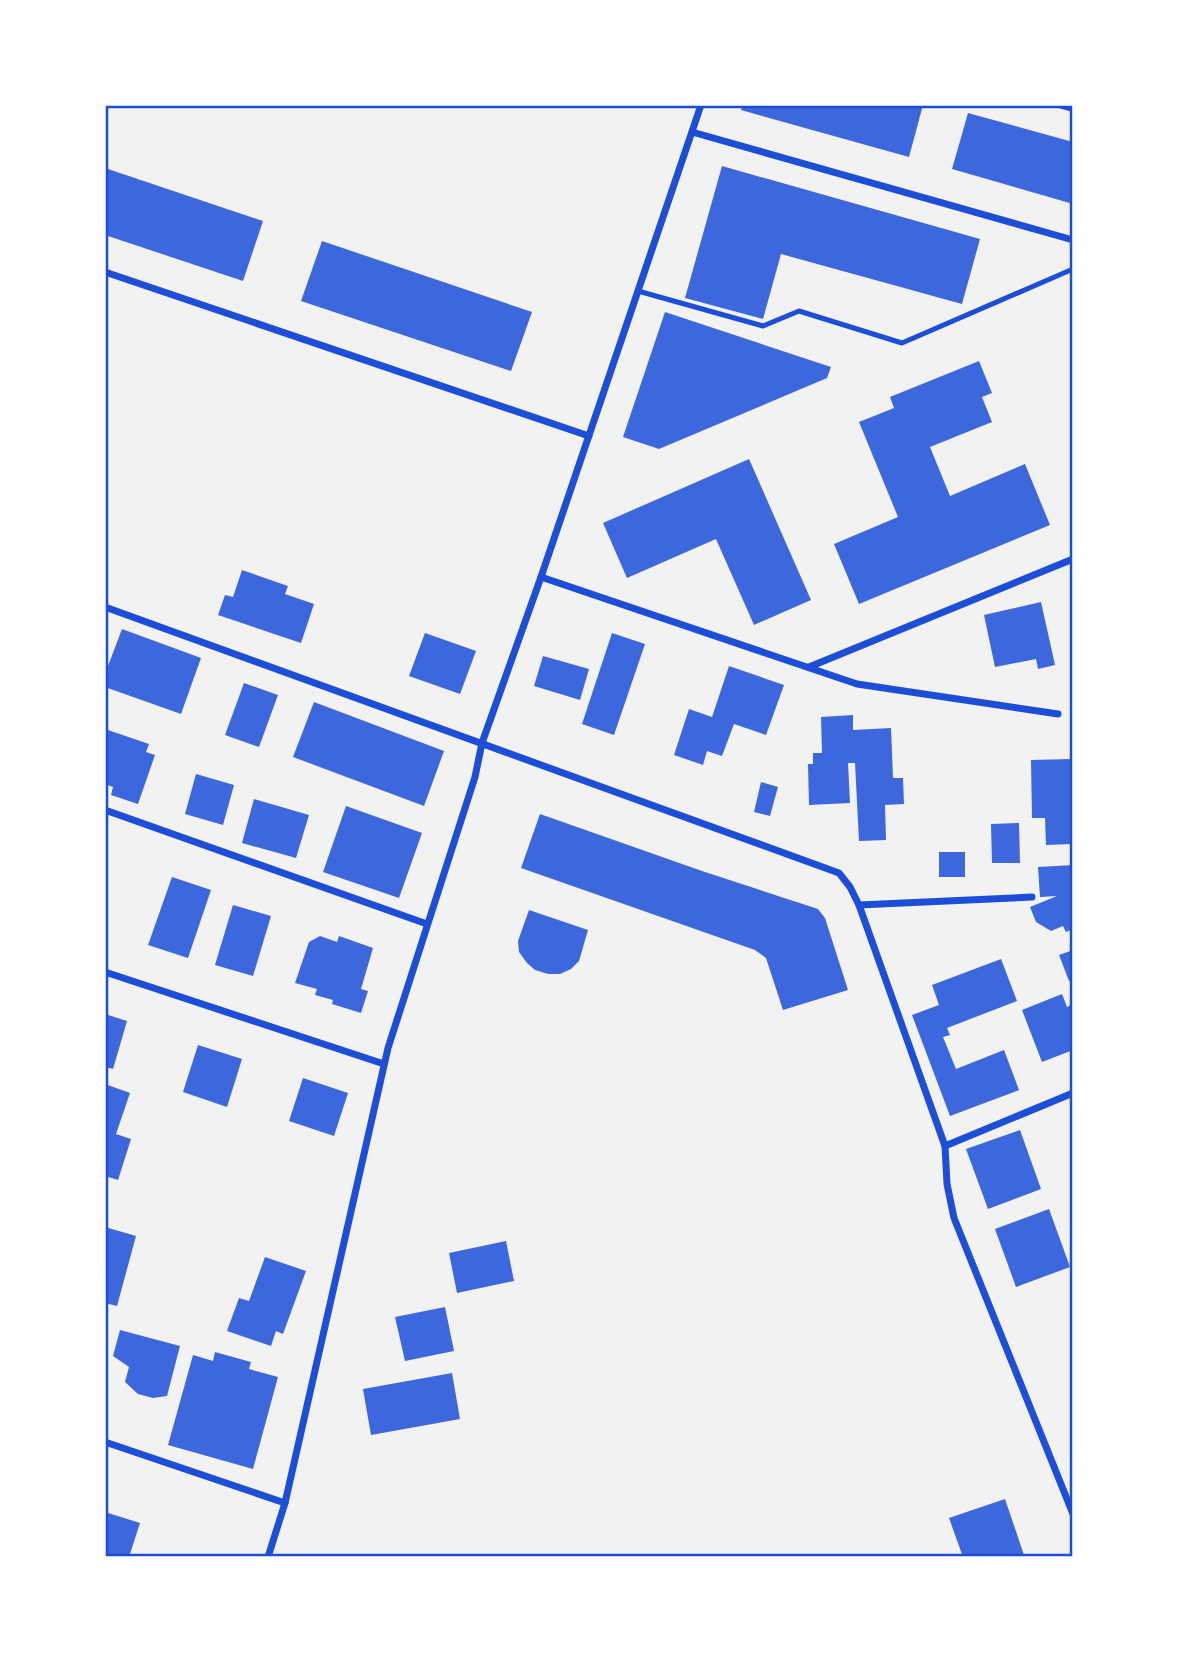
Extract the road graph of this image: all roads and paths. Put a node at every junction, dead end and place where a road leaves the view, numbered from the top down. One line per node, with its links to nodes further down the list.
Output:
1 (701, 105): 4 (street)
2 (1061, 105): 3 (street)
3 (1073, 106)
4 (692, 132): 5 (street); 8 (street)
5 (1073, 240)
6 (1073, 269): 8 (lane)
7 (105, 272): 9 (street)
8 (638, 291): 9 (street)
9 (589, 436): 11 (street)
10 (1073, 559): 13 (street)
11 (541, 577): 13 (street); 15 (street)
12 (105, 607): 15 (street)
13 (808, 668): 14 (street)
14 (1058, 714)
15 (482, 743): 18 (street); 19 (street)
16 (105, 810): 19 (street)
17 (1032, 897): 18 (street)
18 (859, 905): 23 (street)
19 (427, 924): 21 (street)
20 (105, 972): 21 (street)
21 (384, 1063): 25 (street)
22 (1073, 1093): 23 (street)
23 (945, 1146): 26 (street)
24 (105, 1442): 25 (street)
25 (285, 1503): 27 (street)
26 (1073, 1514)
27 (268, 1557)

